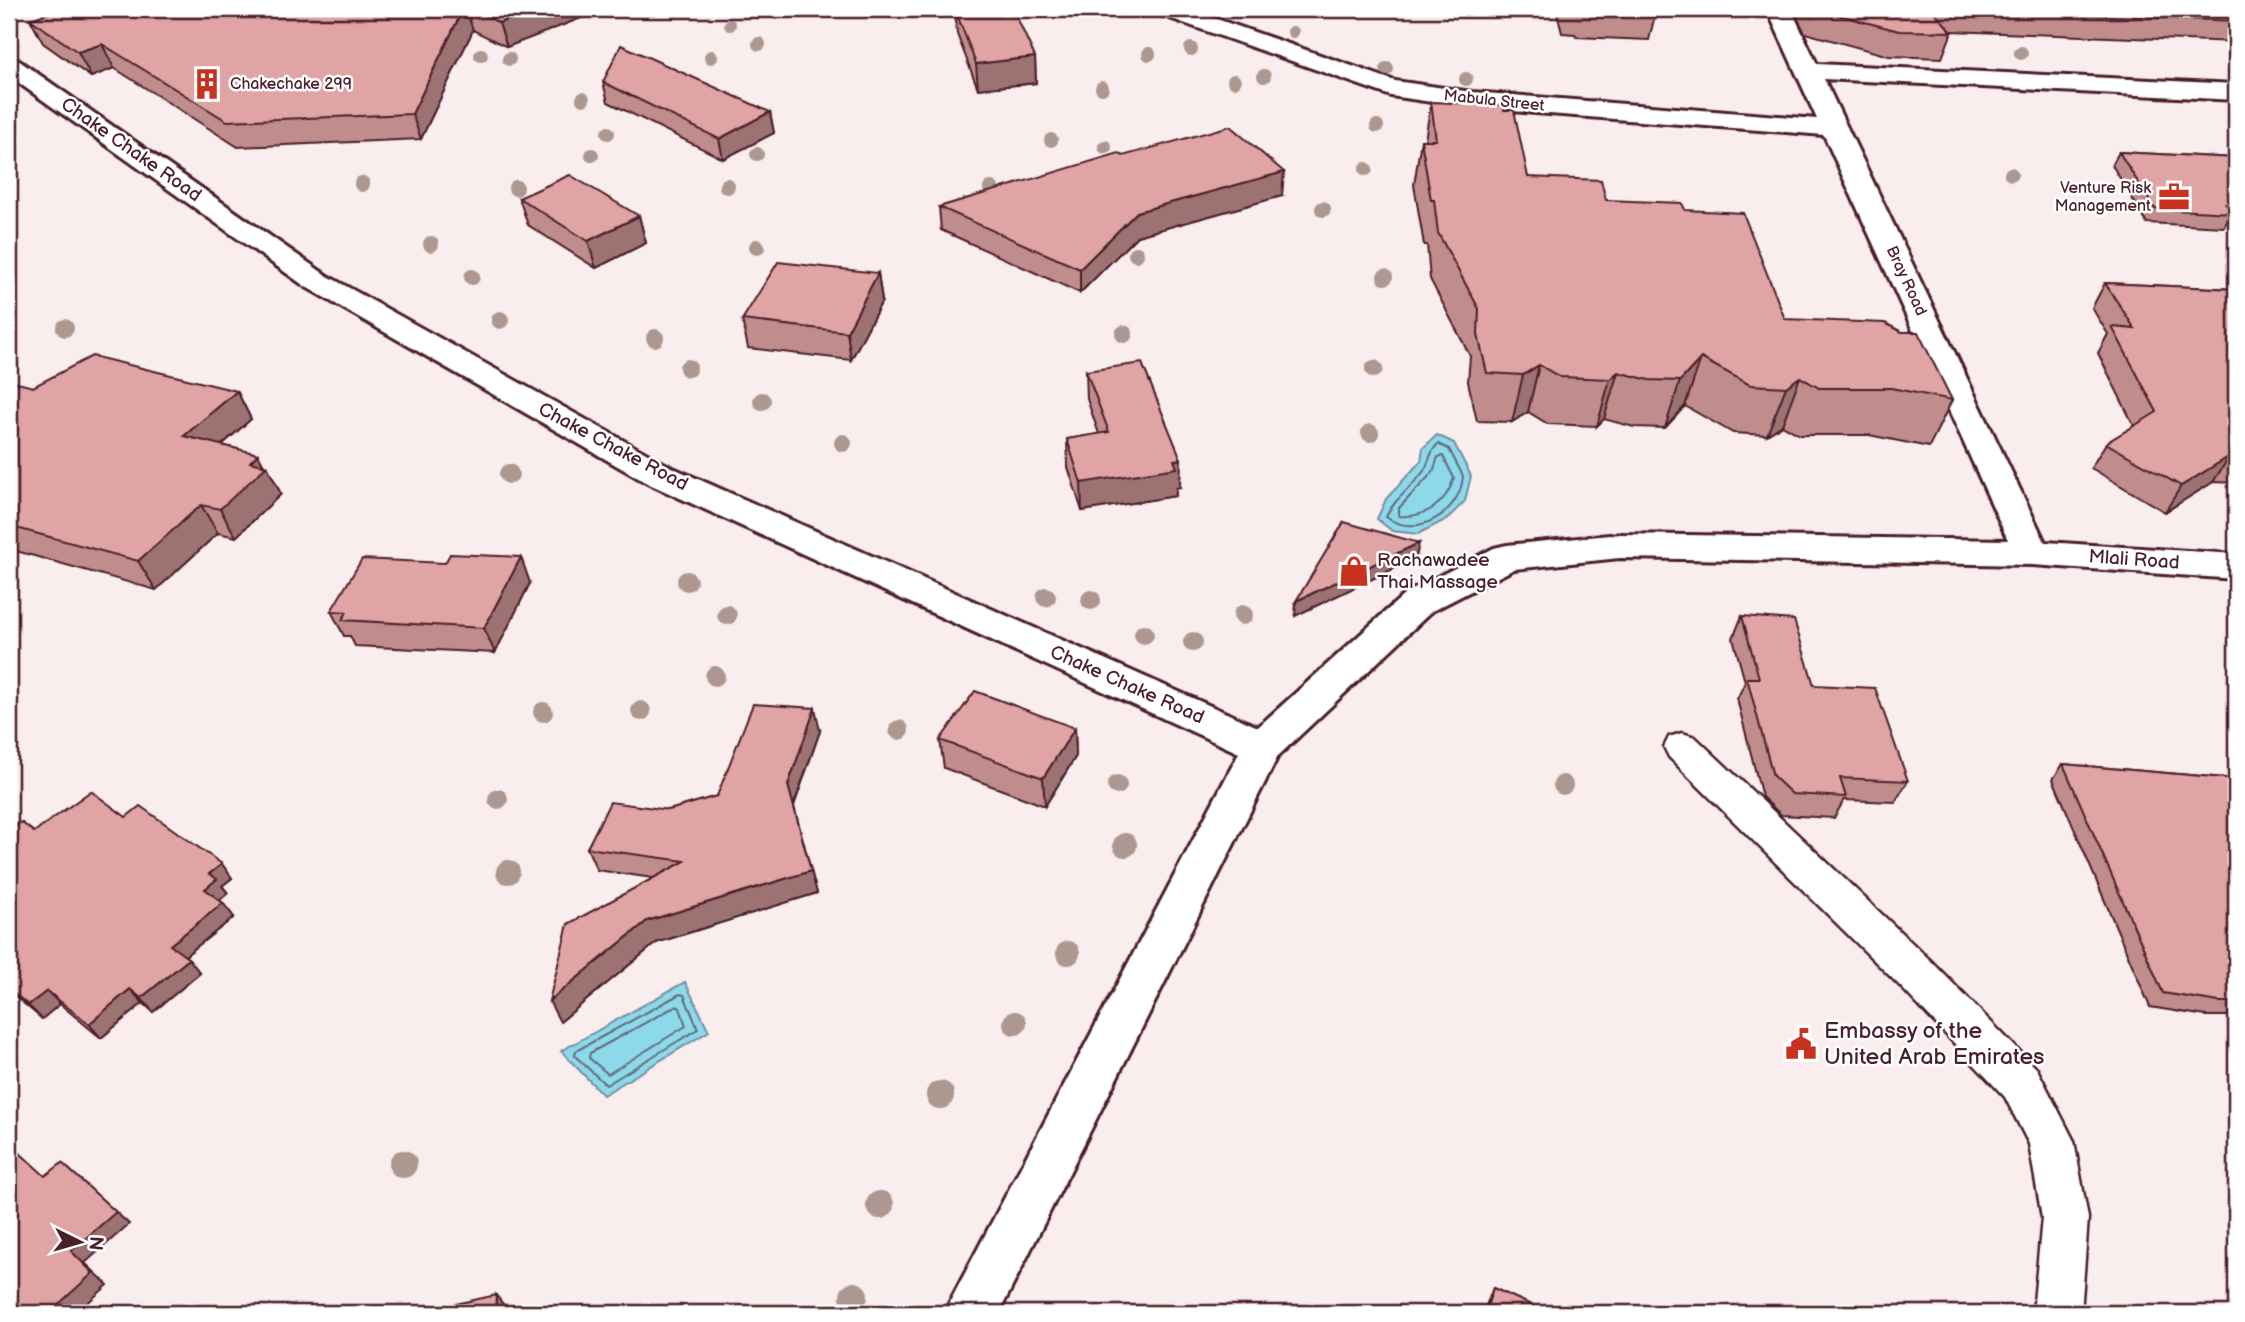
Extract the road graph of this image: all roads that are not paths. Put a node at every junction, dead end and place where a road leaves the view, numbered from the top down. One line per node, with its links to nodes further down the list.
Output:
1 (1166, 9): 6 (street, Mabula Street)
2 (1779, 9): 4 (street, Bray Road)
3 (9, 65): 9 (street, Chake Chake Road)
4 (1808, 71): 5 (street); 6 (street, Bray Road)
5 (2236, 92)
6 (1836, 128): 7 (street, Bray Road)
7 (2032, 553): 8 (street, Mlali Road); 9 (street, Mlali Road)
8 (2236, 567)
9 (1263, 746): 11 (street)
10 (1682, 747): 12 (lane)
11 (971, 1313)
12 (2057, 1313)

